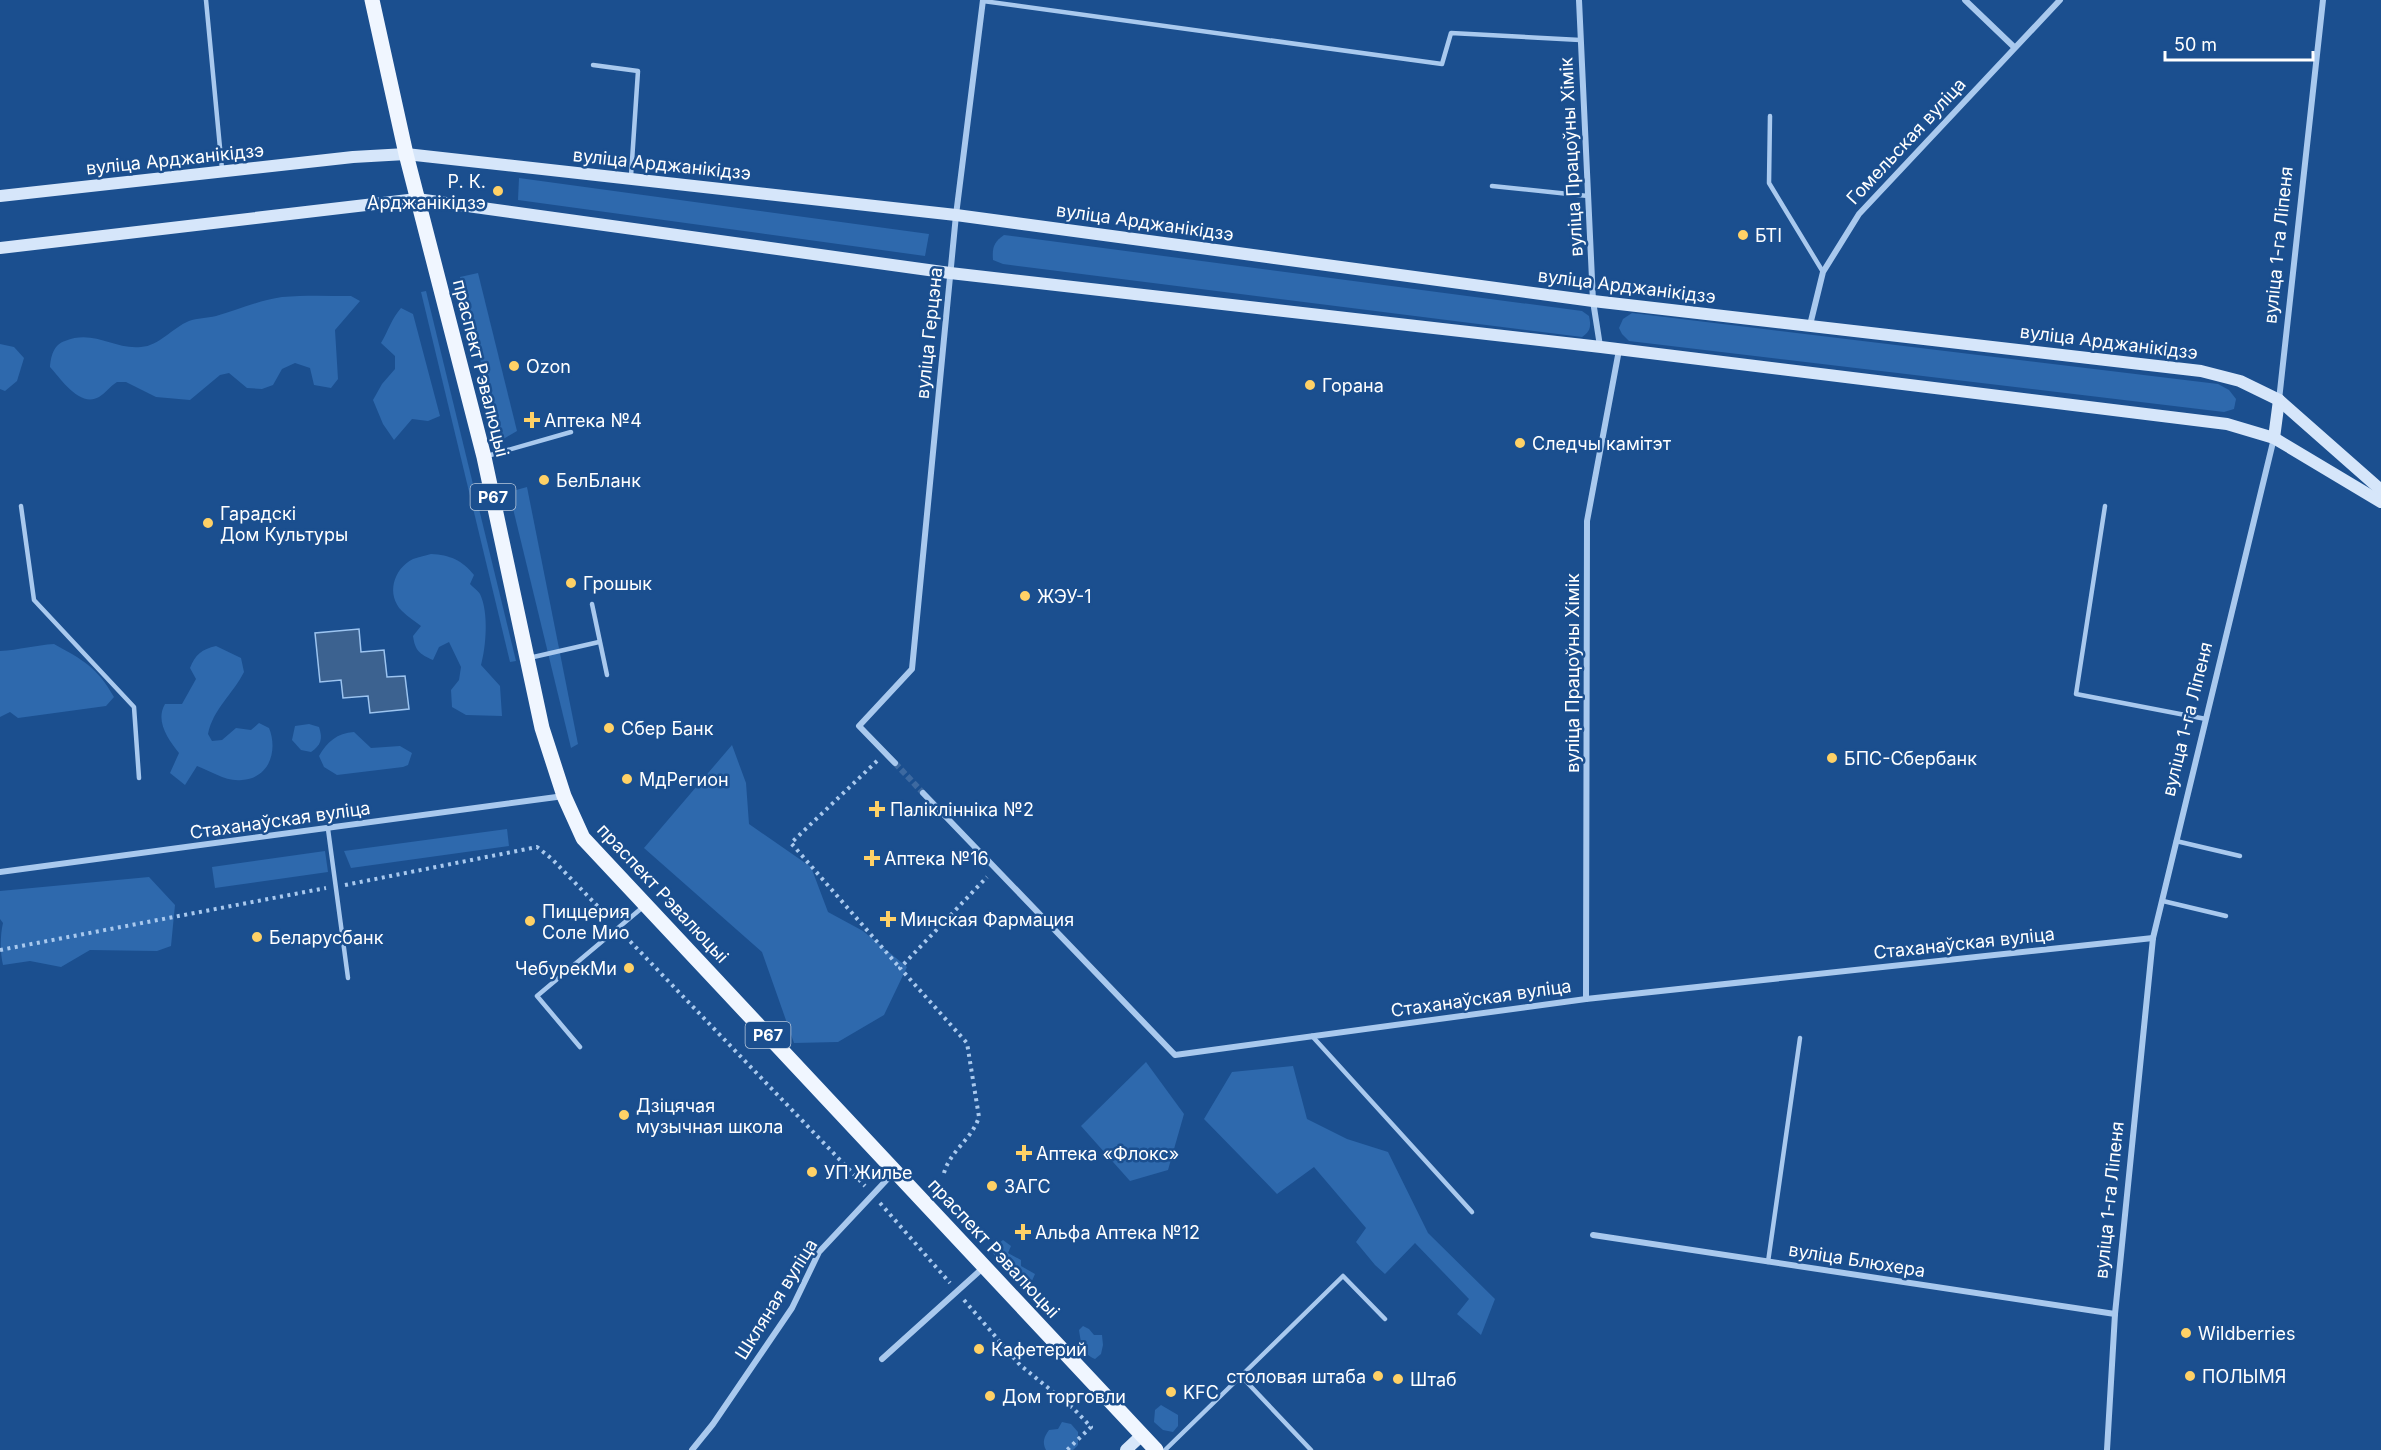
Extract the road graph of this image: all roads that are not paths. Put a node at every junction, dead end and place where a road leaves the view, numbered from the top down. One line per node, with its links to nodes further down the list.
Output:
1 (206, 0): 13 (lane)
2 (372, 0): 12 (main road, праспект Рэвалюцыі / Р67)
3 (1579, 0): 8 (street, вуліца Працоўны Хімік)
4 (1965, 0): 9 (street)
5 (2060, 0): 9 (street, Гомельская вуліца)
6 (2324, 0): 27 (street, вуліца 1-га Ліпеня)
7 (983, 1): 8 (lane); 19 (street, вуліца Герцэна)
8 (1580, 40): 17 (street, вуліца Працоўны Хімік)
9 (2013, 47): 21 (street, Гомельская вуліца)
10 (593, 65): 14 (lane)
11 (1770, 116): 21 (lane)
12 (406, 154): 13 (main road, вуліца Арджанікідзэ); 14 (main road, вуліца Арджанікідзэ); 18 (main road, праспект Рэвалюцыі / Р67)
13 (222, 172): 16 (main road, вуліца Арджанікідзэ)
14 (631, 179): 19 (main road, вуліца Арджанікідзэ)
15 (1492, 186): 17 (lane)
16 (0, 196)
17 (1588, 196): 23 (street, вуліца Працоўны Хімік)
18 (417, 199): 20 (main road); 22 (main road); 30 (main road, праспект Рэвалюцыі / Р67)
19 (956, 215): 22 (street, вуліца Герцэна); 23 (main road, вуліца Арджанікідзэ)
20 (0, 248)
21 (1823, 272): 24 (street, Гомельская вуліца)
22 (950, 273): 25 (main road); 40 (street, вуліца Герцэна)
23 (1593, 301): 24 (main road, вуліца Арджанікідзэ); 25 (street, вуліца Працоўны Хімік)
24 (1810, 325): 27 (main road, вуліца Арджанікідзэ)
25 (1600, 347): 26 (main road)
26 (1619, 350): 29 (main road); 53 (street, вуліца Працоўны Хімік)
27 (2279, 400): 29 (main road, вуліца 1-га Ліпеня); 31 (main road, вуліца Арджанікідзэ)
28 (571, 432): 30 (lane)
29 (2274, 438): 32 (main road); 39 (street, вуліца 1-га Ліпеня)
30 (484, 457): 37 (main road, праспект Рэвалюцыі / Р67)
31 (2381, 490)
32 (2381, 502)
33 (21, 506): 41 (lane)
34 (2105, 506): 39 (lane)
35 (592, 604): 36 (lane)
36 (599, 642): 37 (lane); 38 (lane)
37 (527, 658): 43 (main road, праспект Рэвалюцыі / Р67)
38 (607, 675)
39 (2206, 718): 45 (street, вуліца 1-га Ліпеня)
40 (895, 763)
41 (139, 778)
42 (924, 793): 54 (street, Стаханаўская вуліца)
43 (564, 796): 44 (street, Стаханаўская вуліца); 49 (main road, праспект Рэвалюцыі / Р67)
44 (328, 829): 47 (street, Стаханаўская вуліца); 52 (lane)
45 (2176, 841): 46 (lane); 48 (street, вуліца 1-га Ліпеня)
46 (2240, 856)
47 (0, 872)
48 (2163, 901): 50 (lane); 51 (street, вуліца 1-га Ліпеня)
49 (645, 905): 56 (lane); 57 (main road, праспект Рэвалюцыі / Р67)
50 (2226, 916)
51 (2153, 938): 53 (street, Стаханаўская вуліца); 62 (street, вуліца 1-га Ліпеня)
52 (348, 978)
53 (1586, 999): 54 (street, Стаханаўская вуліца)
54 (1312, 1036): 58 (lane)
55 (1800, 1038): 60 (lane)
56 (580, 1047)
57 (896, 1170): 61 (main road, праспект Рэвалюцыі / Р67); 67 (street, Шкляная вуліца)
58 (1472, 1212)
59 (1593, 1235): 60 (street, вуліца Блюхера)
60 (1768, 1262): 62 (street, вуліца Блюхера)
61 (984, 1266): 64 (street); 66 (main road, праспект Рэвалюцыі / Р67)
62 (2115, 1314): 72 (street, вуліца 1-га Ліпеня)
63 (1385, 1318): 65 (lane)
64 (882, 1359)
65 (1241, 1376): 70 (lane); 71 (lane)
66 (1142, 1435): 68 (main road); 69 (main road, праспект Рэвалюцыі / Р67)
67 (692, 1450)
68 (1126, 1450)
69 (1156, 1450)
70 (1166, 1450)
71 (1311, 1450)
72 (2107, 1450)

